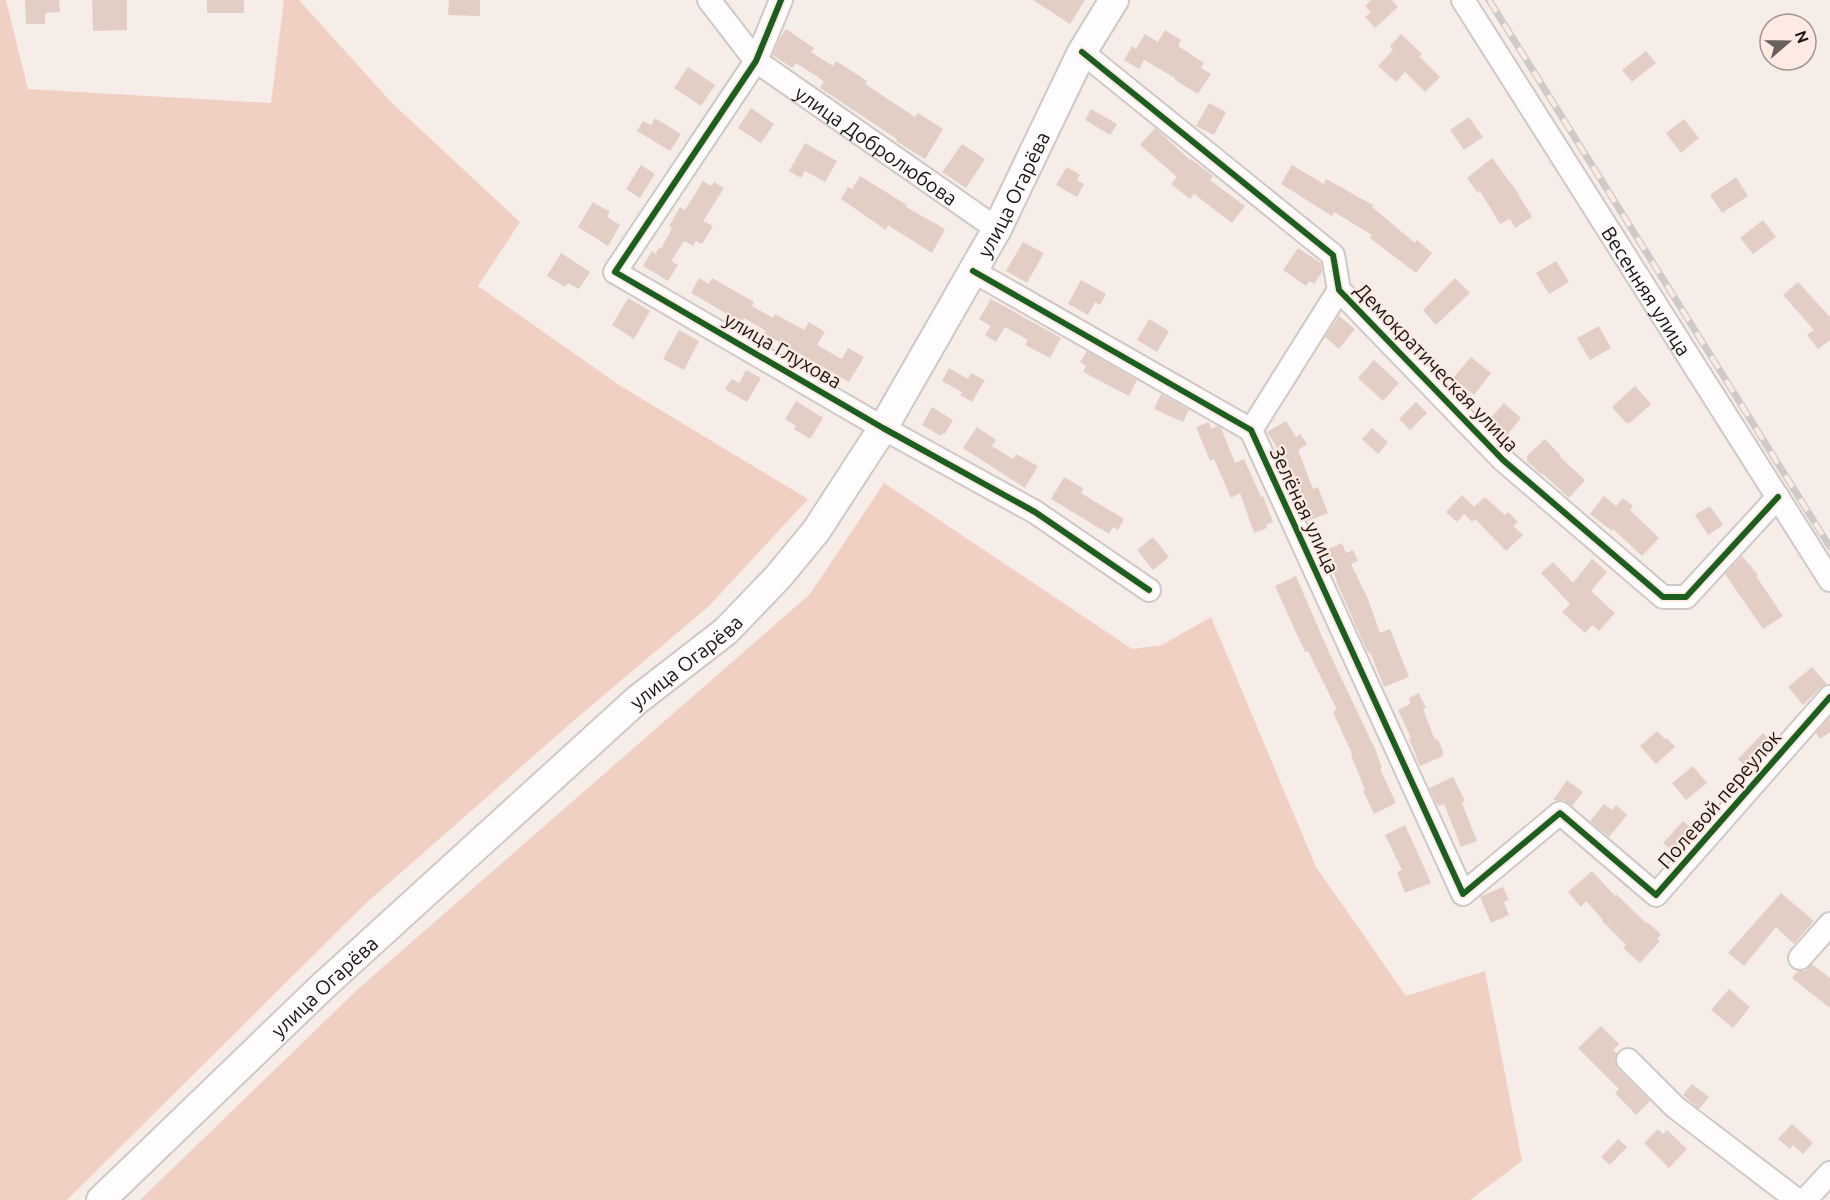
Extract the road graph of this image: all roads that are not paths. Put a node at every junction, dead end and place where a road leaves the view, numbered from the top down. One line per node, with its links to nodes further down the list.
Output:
1 (709, 0): 6 (street, улица Добролюбова)
2 (781, 0): 6 (street)
3 (1114, 0): 5 (main road, улица Огарёва)
4 (1463, 0): 12 (street, Весенняя улица)
5 (1082, 52): 7 (main road, улица Огарёва); 9 (street, Демократическая улица)
6 (756, 61): 7 (street, улица Добролюбова); 10 (street, улица Глухова)
7 (997, 229): 8 (main road, улица Огарёва)
8 (974, 271): 10 (main road, улица Огарёва); 11 (street, Зелёная улица)
9 (1339, 290): 11 (street); 12 (street, Демократическая улица)
10 (884, 428): 14 (street, улица Глухова); 21 (main road, улица Огарёва)
11 (1251, 430): 16 (street, Зелёная улица)
12 (1778, 497): 13 (street, Весенняя улица)
13 (1830, 580)
14 (1149, 590)
15 (1830, 697): 16 (street, Полевой переулок)
16 (1463, 894)
17 (1830, 924): 18 (street)
18 (1800, 958)
19 (1628, 1060): 22 (street)
20 (1830, 1173): 23 (street)
21 (101, 1200)
22 (1797, 1200)
23 (1804, 1200)

